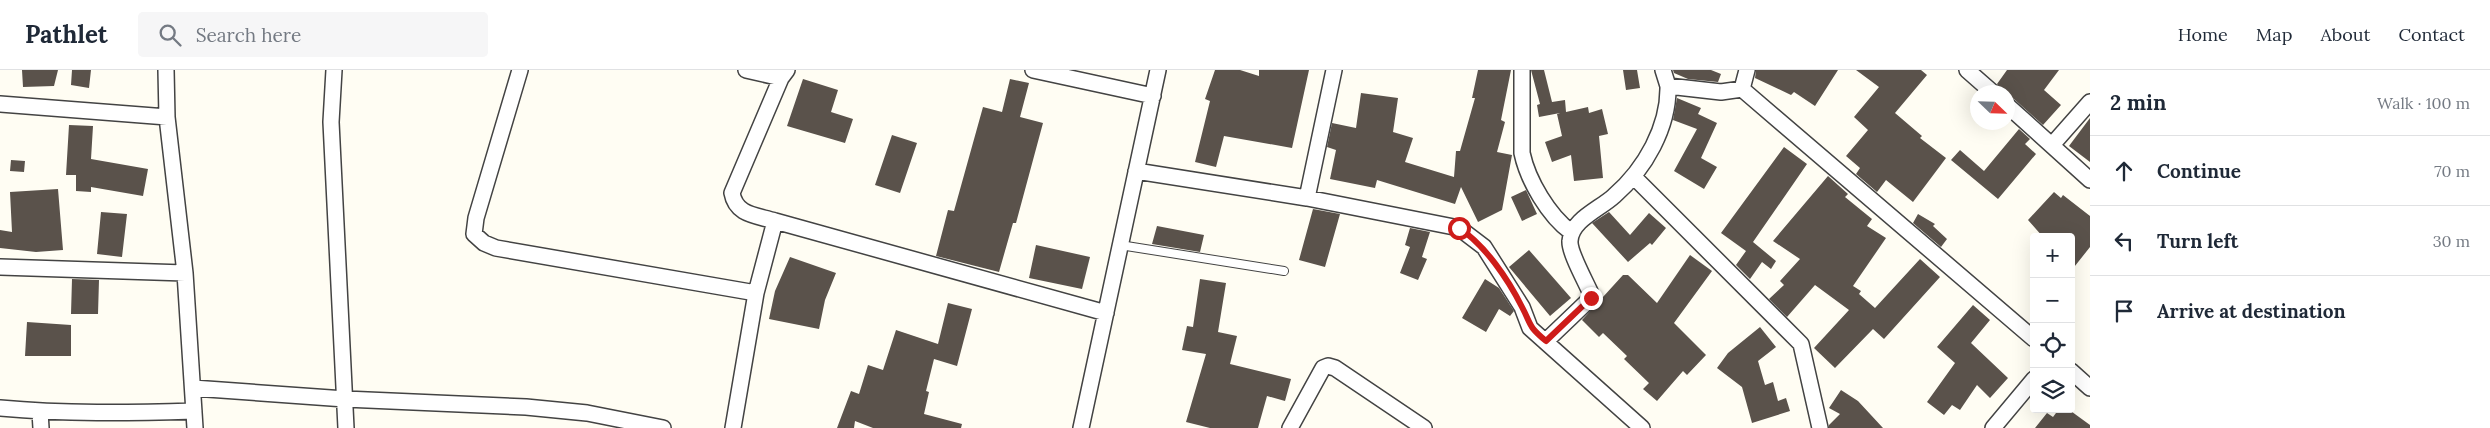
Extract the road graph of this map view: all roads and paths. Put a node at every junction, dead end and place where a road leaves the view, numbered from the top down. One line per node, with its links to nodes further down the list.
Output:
1 (166, 70): 20 (street)
2 (334, 70): 40 (street)
3 (520, 70): 32 (street)
4 (746, 70): 12 (street)
5 (1033, 70): 16 (street)
6 (1158, 70): 16 (street)
7 (1334, 70): 25 (street)
8 (1522, 70): 27 (street)
9 (1663, 70): 14 (street)
10 (1747, 70): 15 (street)
11 (1967, 70): 13 (street)
12 (784, 74): 26 (street)
13 (1984, 85)
14 (1668, 86): 15 (street); 23 (street)
15 (1742, 89): 34 (street)
16 (1153, 96): 22 (street)
17 (2090, 102): 21 (street)
18 (0, 104): 20 (street)
19 (2015, 112): 21 (street)
20 (167, 117): 31 (street)
21 (2052, 146): 24 (street)
22 (1136, 171): 25 (street); 28 (street)
23 (1634, 177): 27 (street); 53 (street)
24 (2090, 180)
25 (1307, 198): 35 (street)
26 (775, 221): 32 (street); 33 (street)
27 (1571, 232): 35 (street)
28 (1120, 246): 30 (lane); 33 (street)
29 (0, 268): 31 (street)
30 (1284, 271)
31 (185, 273): 38 (street)
32 (756, 293): 49 (street)
33 (1106, 313): 50 (street)
34 (2030, 336)
35 (1546, 341): 44 (street)
36 (2075, 375): 39 (street)
37 (2030, 384): 54 (street)
38 (193, 388): 40 (street); 42 (street)
39 (2090, 388)
40 (345, 399): 47 (street); 48 (street)
41 (0, 408): 43 (street)
42 (194, 411): 43 (street); 46 (street)
43 (40, 412): 45 (street)
44 (1640, 427)
45 (42, 428)
46 (195, 428)
47 (346, 428)
48 (663, 428)
49 (733, 428)
50 (1081, 428)
51 (1290, 428): 52 (street)
52 (1424, 428)
53 (1820, 428)
54 (1993, 428)

